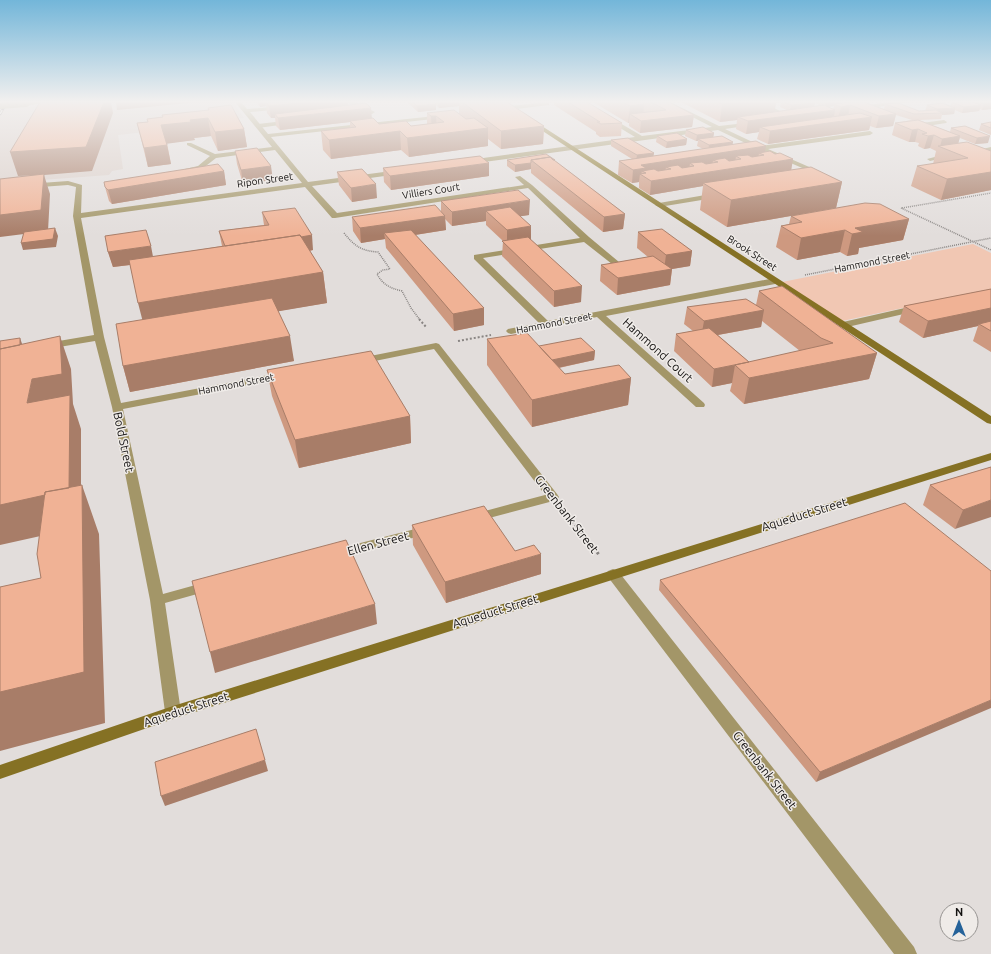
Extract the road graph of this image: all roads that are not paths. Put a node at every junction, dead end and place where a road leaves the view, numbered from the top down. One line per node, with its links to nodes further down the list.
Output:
1 (194, 147): 11 (street)
2 (582, 147): 6 (street)
3 (757, 147): 7 (street)
4 (771, 147): 7 (street)
5 (277, 148): 11 (street); 19 (street)
6 (571, 148): 14 (street); 23 (street, Brook Street)
7 (760, 148): 9 (street); 18 (street)
8 (991, 148): 10 (street)
9 (745, 151)
10 (964, 152): 12 (street); 13 (street)
11 (214, 156): 15 (street)
12 (984, 157)
13 (930, 159)
14 (462, 163)
15 (177, 171)
16 (408, 171): 19 (street, Ripon Street)
17 (518, 177): 20 (street)
18 (808, 178)
19 (307, 185): 20 (street, Villiers Court); 24 (street, Ripon Street)
20 (530, 186): 25 (street)
21 (0, 188): 24 (street, Bold Street)
22 (724, 194): 23 (street)
23 (659, 205): 27 (street, Brook Street)
24 (77, 216): 33 (street, Bold Street)
25 (586, 239): 26 (street); 30 (street)
26 (615, 262)
27 (776, 281): 29 (street, Hammond Street); 31 (street, Brook Street)
28 (929, 305): 31 (street)
29 (599, 314): 30 (street, Hammond Street); 37 (street, Hammond Court)
30 (546, 325): 32 (street, Hammond Street)
31 (843, 325): 39 (street, Brook Street)
32 (511, 331)
33 (99, 337): 34 (street); 38 (street, Bold Street)
34 (38, 348)
35 (350, 362): 41 (street, Greenbank Street)
36 (296, 373): 38 (street, Hammond Street)
37 (700, 404)
38 (117, 407): 46 (street, Bold Street)
39 (991, 421)
40 (991, 456): 44 (street, Aqueduct Street)
41 (462, 521)
42 (439, 527): 43 (street, Ellen Street)
43 (325, 556)
44 (613, 574): 47 (street, Aqueduct Street); 49 (street, Greenbank Street)
45 (225, 582): 46 (street)
46 (157, 600): 47 (street, Bold Street)
47 (174, 712): 48 (street, Aqueduct Street)
48 (0, 772)
49 (907, 954)

